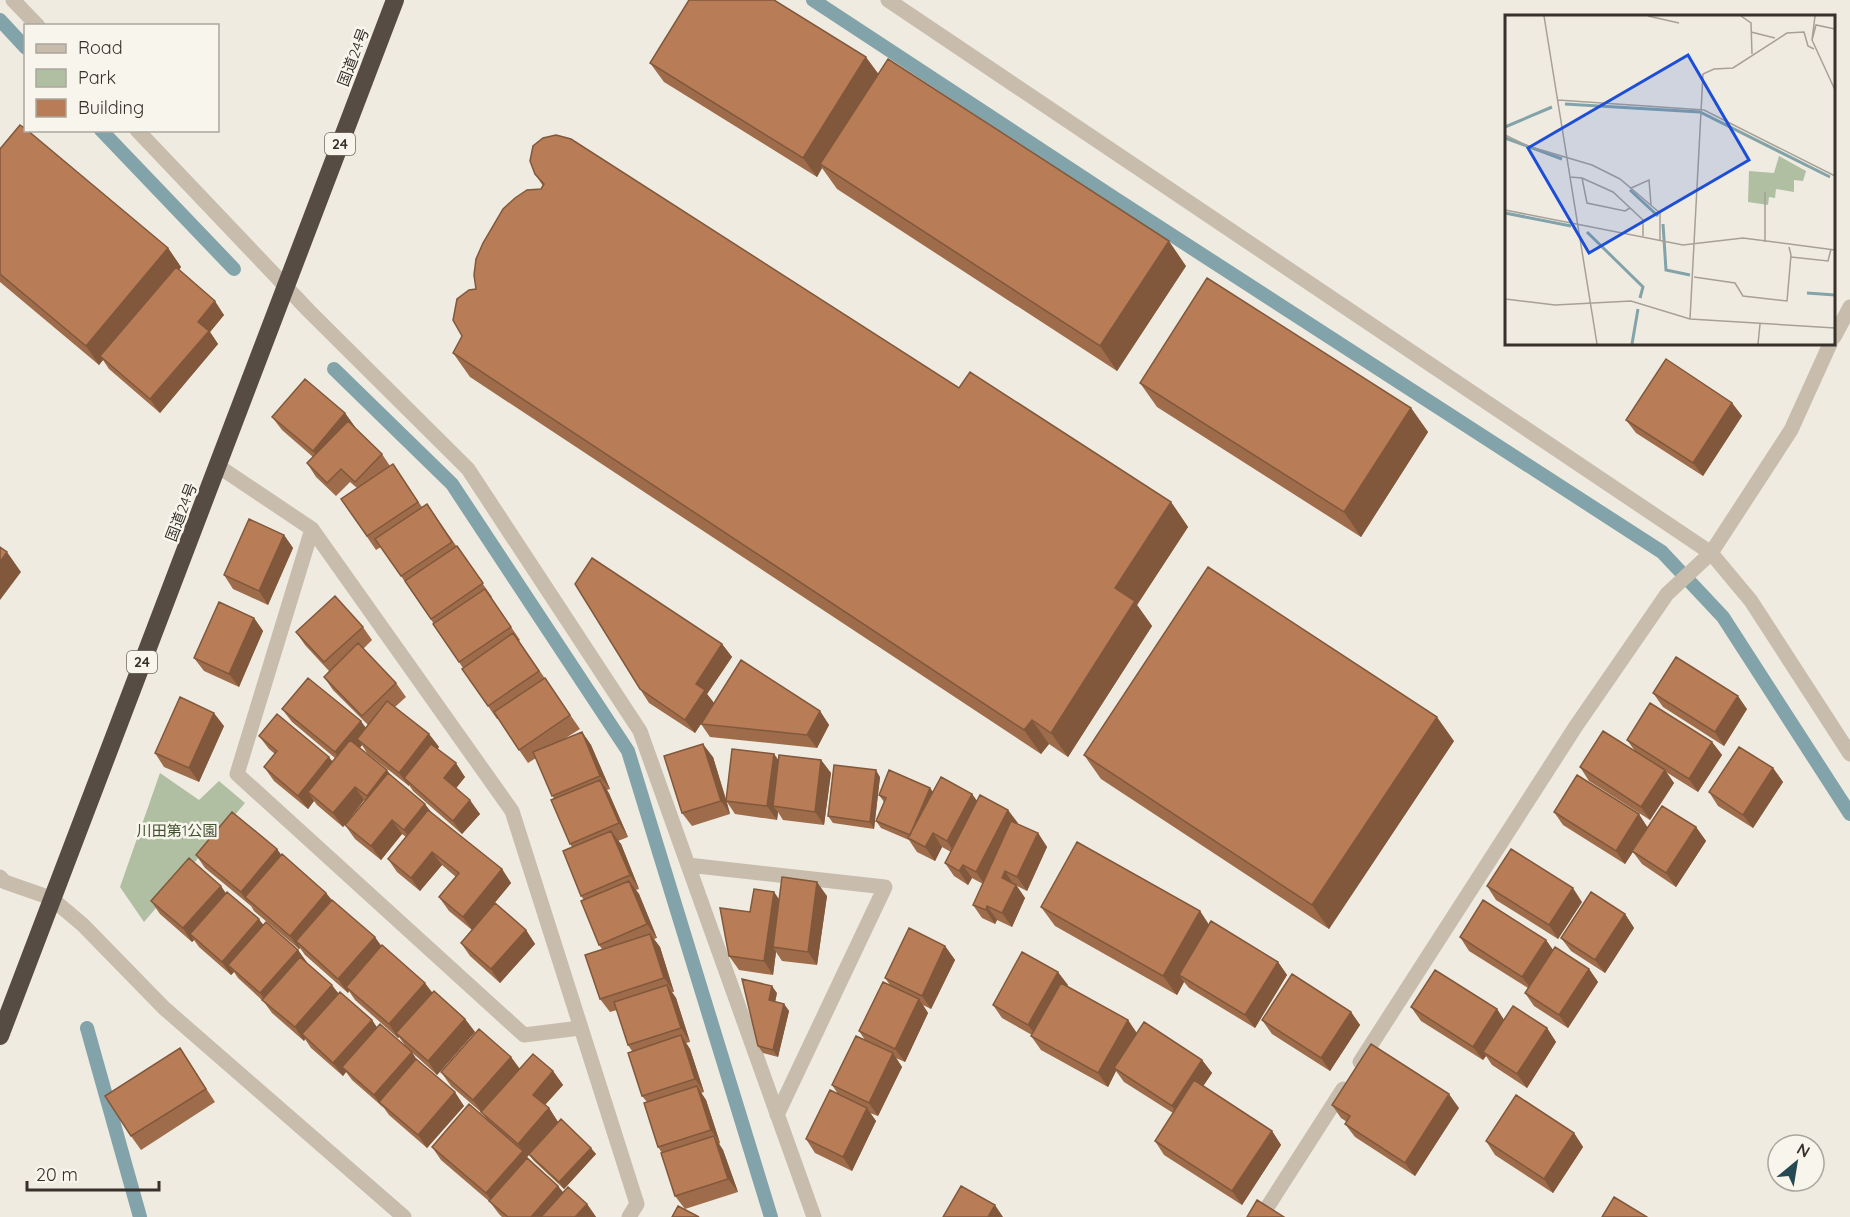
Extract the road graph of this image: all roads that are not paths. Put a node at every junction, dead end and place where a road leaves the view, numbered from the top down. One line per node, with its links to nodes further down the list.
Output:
1 (14, 0): 4 (street)
2 (395, 0): 6 (highway, 国道24号 / 24)
3 (888, 0): 12 (street)
4 (36, 24)
5 (139, 132): 6 (street)
6 (286, 288): 10 (highway, 国道24号 / 24); 14 (street)
7 (1850, 307): 8 (street)
8 (1835, 333)
9 (1830, 345): 12 (street)
10 (218, 466): 11 (street); 16 (highway, 国道24号 / 24)
11 (312, 530): 17 (street); 17 (street)
12 (1711, 553): 13 (street); 23 (street)
13 (1850, 754)
14 (688, 865): 19 (street); 19 (street)
15 (0, 877): 16 (street)
16 (51, 898): 18 (highway, 国道24号 / 24); 20 (street)
17 (580, 1028): 21 (street)
18 (0, 1036)
19 (777, 1115): 22 (street)
20 (404, 1217)
21 (628, 1217)
22 (814, 1217)
23 (1261, 1217)

